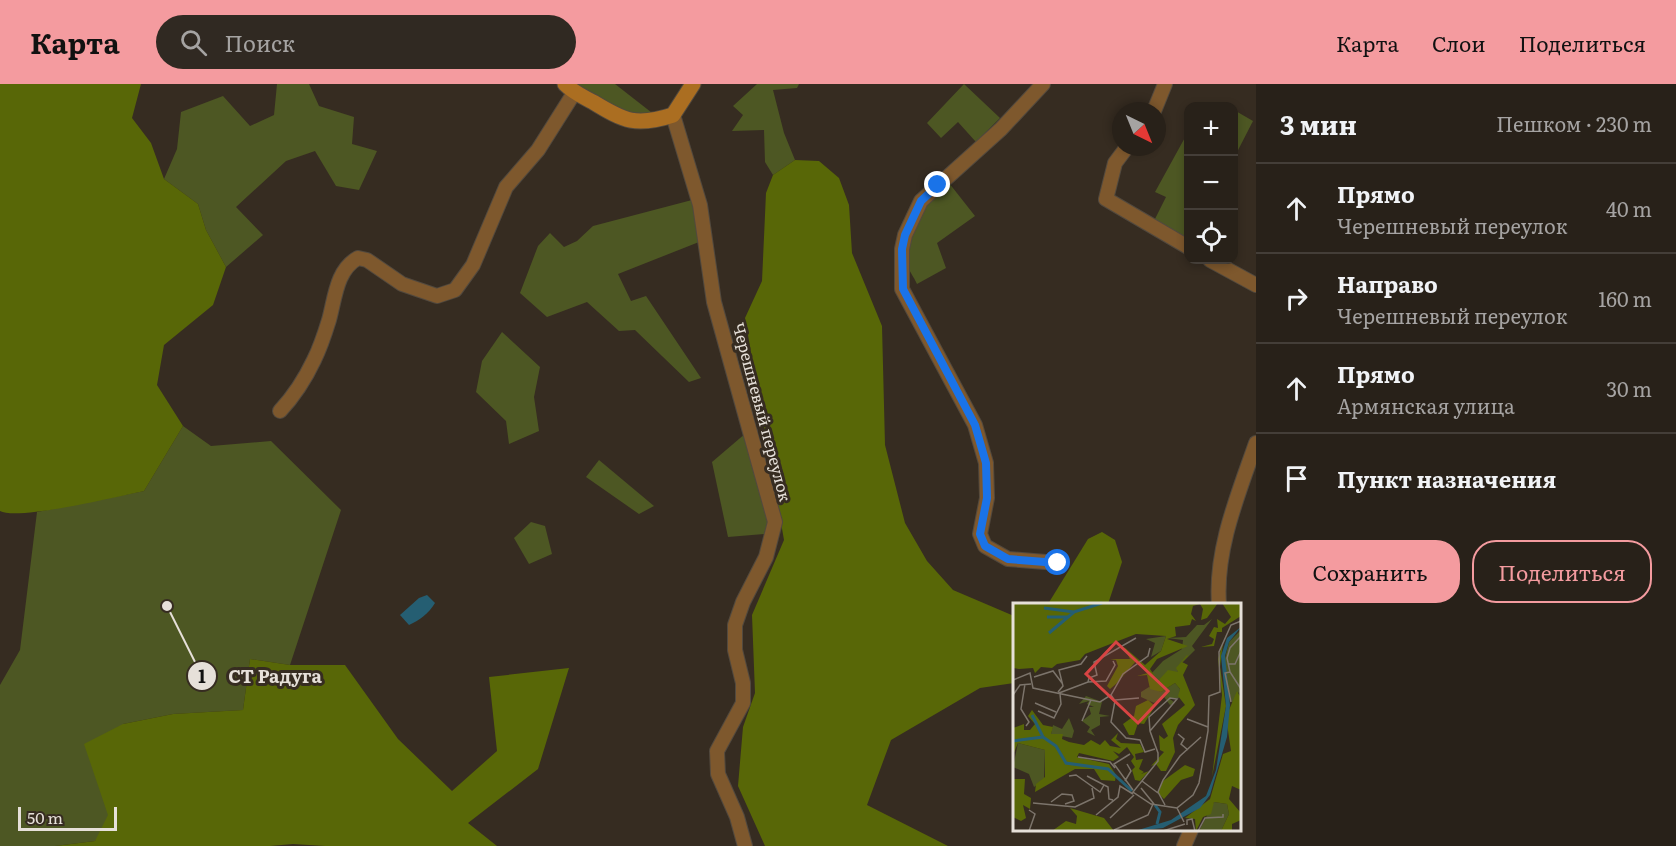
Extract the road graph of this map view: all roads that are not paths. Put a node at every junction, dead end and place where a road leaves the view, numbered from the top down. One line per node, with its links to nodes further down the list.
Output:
1 (693, 84): 6 (street)
2 (1043, 84): 13 (street)
3 (1165, 84): 5 (street)
4 (569, 88): 6 (street); 11 (street)
5 (1158, 102)
6 (673, 115): 16 (street, Черешневый переулок)
7 (1120, 156): 8 (street)
8 (1184, 245)
9 (1217, 264): 10 (street)
10 (1256, 285)
11 (280, 411)
12 (1256, 443): 14 (street)
13 (1058, 563)
14 (1219, 603)
15 (1191, 831): 17 (street)
16 (745, 846)
17 (1184, 846)

